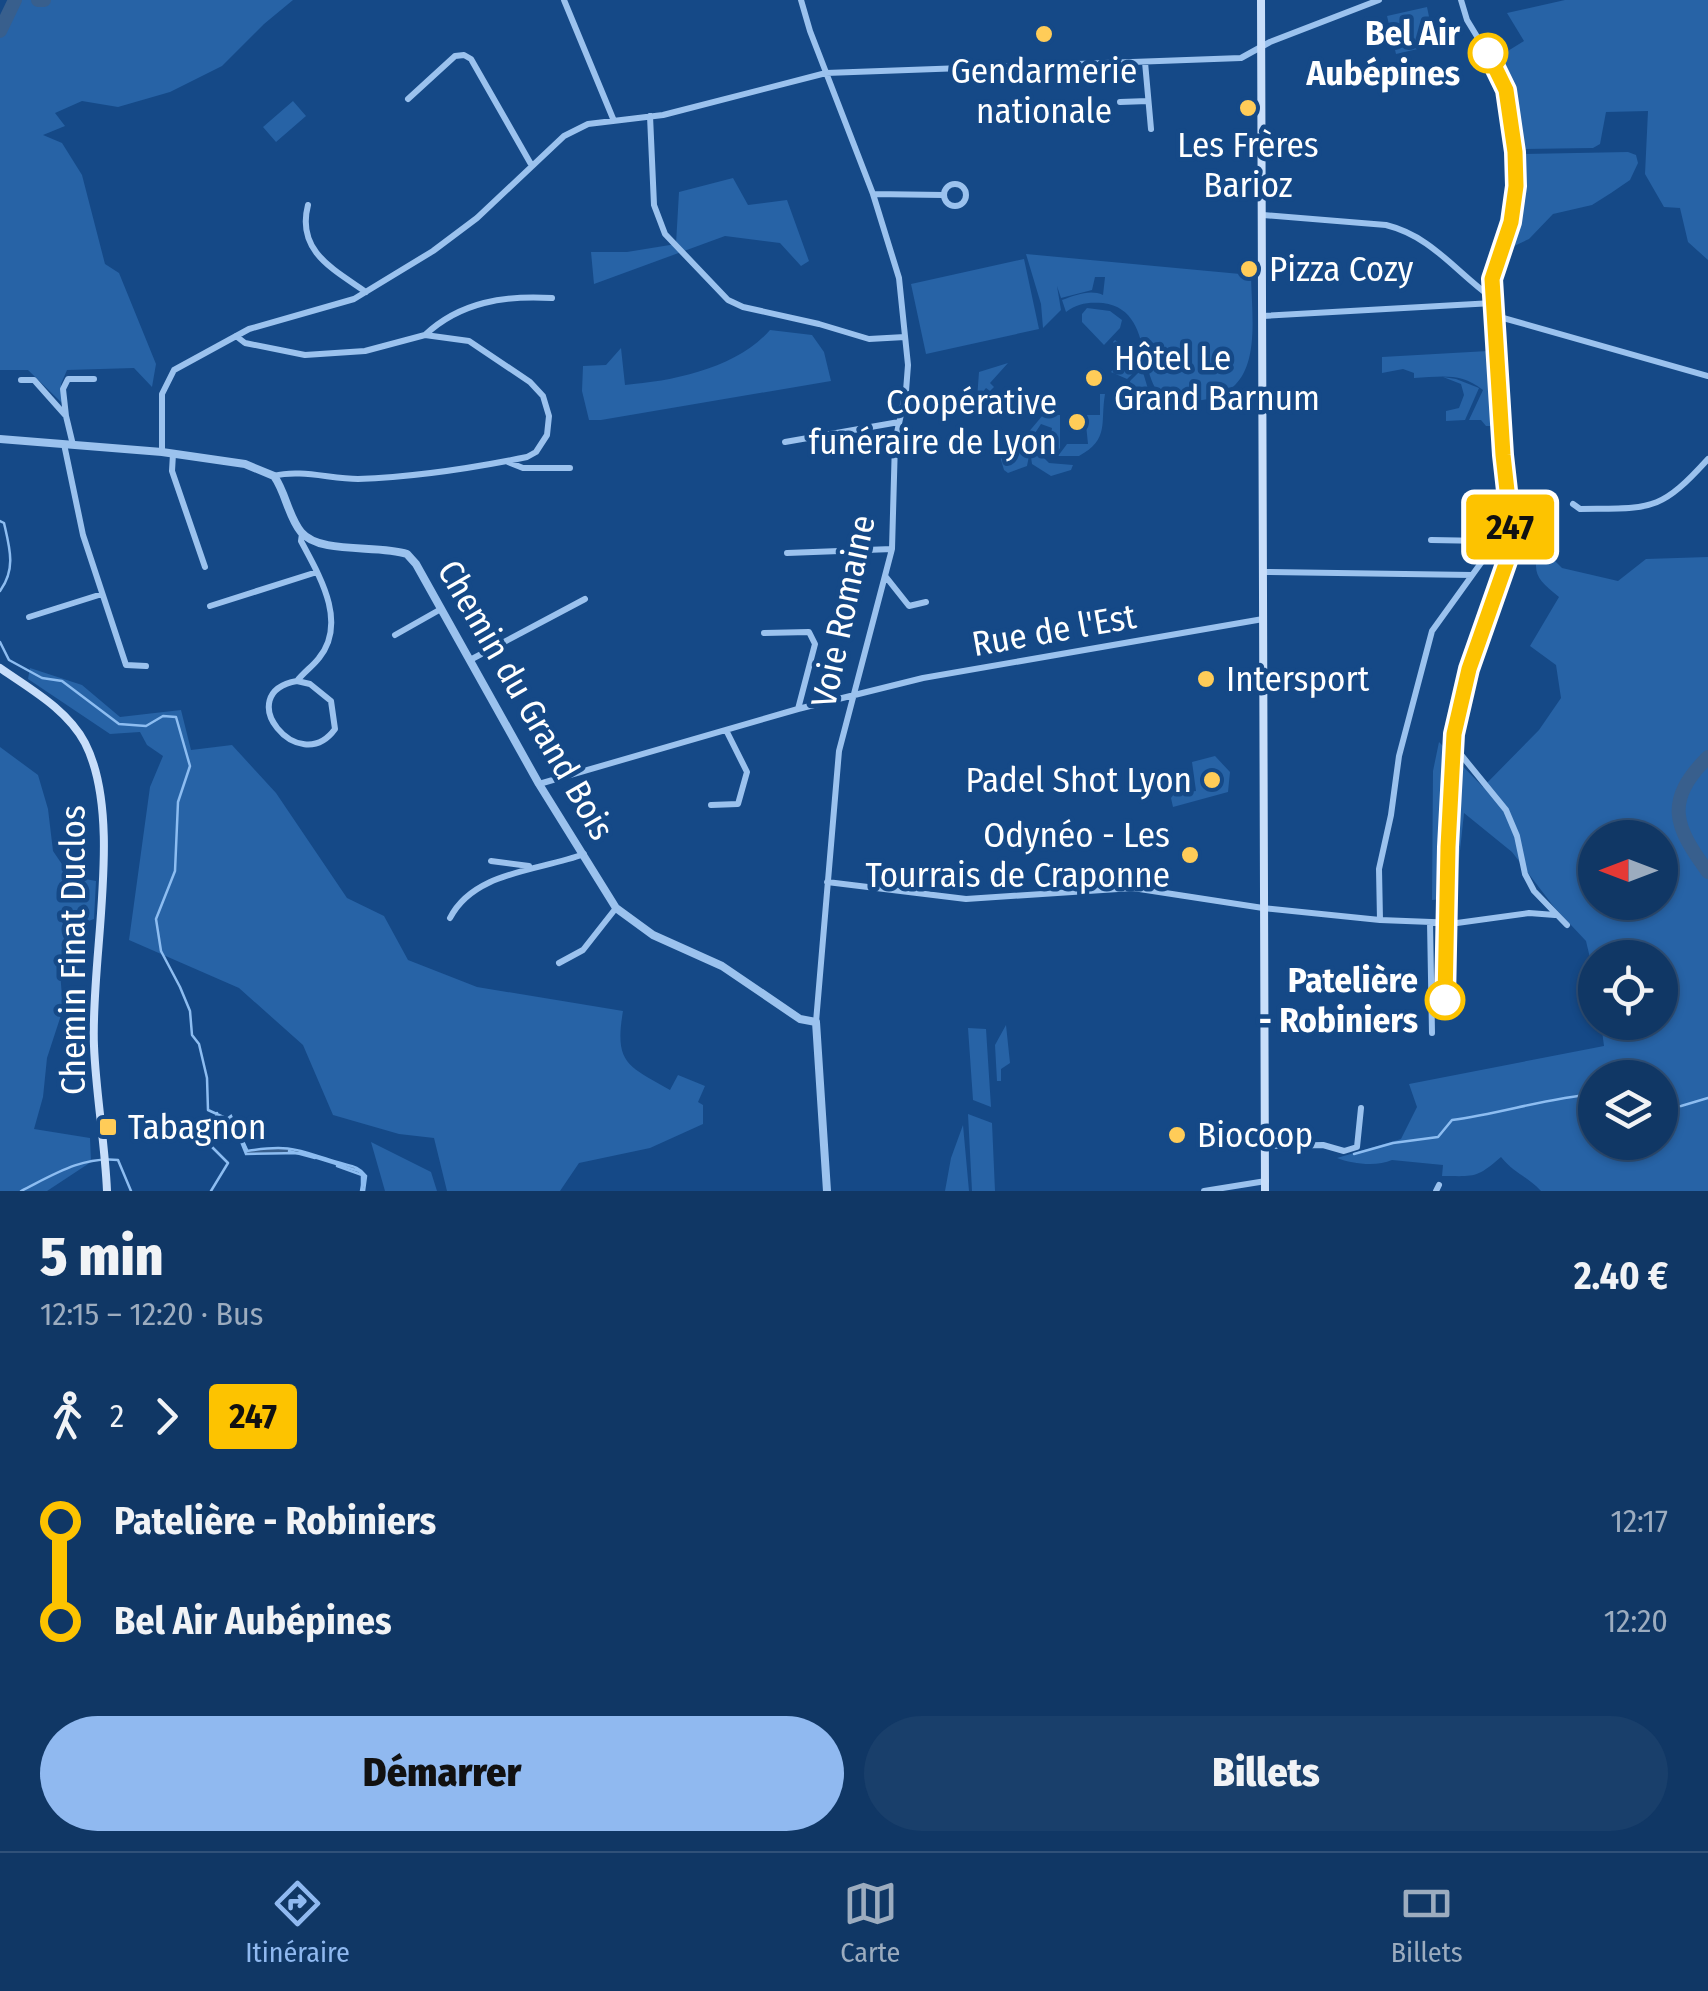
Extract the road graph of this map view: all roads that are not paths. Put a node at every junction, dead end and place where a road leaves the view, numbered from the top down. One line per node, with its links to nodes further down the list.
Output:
1 (564, 0): 13 (street)
2 (801, 0): 8 (street, Voie Romaine)
3 (1261, 0): 6 (main road)
4 (1380, 0): 6 (street)
5 (1461, 0): 22 (street)
6 (1262, 48): 7 (street); 19 (main road)
7 (1145, 62): 8 (street); 10 (street)
8 (826, 73): 12 (street); 16 (street, Voie Romaine)
9 (408, 99): 15 (street)
10 (1148, 100): 11 (street); 14 (street)
11 (1120, 102)
12 (650, 116): 13 (street); 26 (street)
13 (614, 121): 15 (street)
14 (1151, 129)
15 (532, 166): 20 (street)
16 (873, 194): 17 (street); 26 (street, Voie Romaine)
17 (943, 195)
18 (308, 205): 20 (street)
19 (1262, 215): 22 (street); 23 (main road)
20 (366, 292): 25 (street)
21 (552, 298): 24 (street)
22 (1493, 300): 23 (street); 27 (street)
23 (1262, 316): 50 (main road)
24 (425, 335): 25 (street); 38 (street)
25 (236, 336): 35 (street)
26 (905, 337): 31 (street, Voie Romaine)
27 (1708, 376)
28 (94, 379): 30 (street)
29 (20, 380): 30 (street)
30 (66, 416): 34 (street)
31 (899, 422): 33 (street); 46 (street, Voie Romaine)
32 (0, 439): 34 (street)
33 (785, 442)
34 (68, 445): 35 (street); 53 (street)
35 (162, 452): 36 (street)
36 (172, 454): 40 (street); 48 (street)
37 (1708, 459): 41 (street)
38 (507, 461): 39 (street); 40 (street)
39 (570, 468)
40 (274, 476): 43 (street)
41 (1573, 504)
42 (1510, 524): 45 (street)
43 (302, 534): 49 (street); 57 (street, Chemin du Grand Bois)
44 (1431, 540): 45 (street)
45 (1494, 547): 51 (street)
46 (892, 548): 47 (street); 52 (street, Voie Romaine)
47 (787, 552)
48 (205, 567)
49 (318, 572): 56 (street); 65 (street)
50 (1264, 572): 51 (street); 59 (main road)
51 (1473, 575): 80 (street)
52 (885, 576): 55 (street); 66 (street, Voie Romaine)
53 (102, 594): 58 (street); 63 (street)
54 (585, 599): 62 (street)
55 (926, 602)
56 (210, 606)
57 (441, 609): 60 (street); 62 (street, Chemin du Grand Bois)
58 (29, 617)
59 (1263, 619): 66 (street, Rue de l'Est); 77 (main road)
60 (396, 634)
61 (764, 634): 67 (street)
62 (470, 660): 70 (street, Chemin du Grand Bois)
63 (146, 666)
64 (0, 668): 89 (main road, Chemin Finat Duclos)
65 (296, 682): 65 (street)
66 (854, 697): 67 (street, Rue de l'Est); 75 (street, Voie Romaine)
67 (798, 710): 68 (street, Rue de l'Est)
68 (726, 730): 70 (street, Rue de l'Est); 71 (street)
69 (1453, 752): 78 (street)
70 (539, 784): 72 (street, Chemin du Grand Bois)
71 (711, 805)
72 (584, 854): 74 (street); 76 (street, Chemin du Grand Bois)
73 (491, 861): 74 (street)
74 (534, 867): 79 (street)
75 (827, 882): 77 (street); 84 (street, Voie Romaine)
76 (616, 908): 83 (street); 84 (street, Chemin du Grand Bois)
77 (1262, 908): 80 (street); 87 (main road)
78 (1555, 915): 81 (street); 82 (street)
79 (450, 918)
80 (1380, 920): 81 (street)
81 (1433, 922): 85 (street)
82 (1567, 924)
83 (559, 963)
84 (816, 1022): 90 (street, Voie Romaine)
85 (1432, 1034)
86 (1362, 1108): 87 (street)
87 (1266, 1146): 88 (main road)
88 (1266, 1186): 91 (street)
89 (107, 1191)
90 (826, 1191)
91 (1204, 1191)

